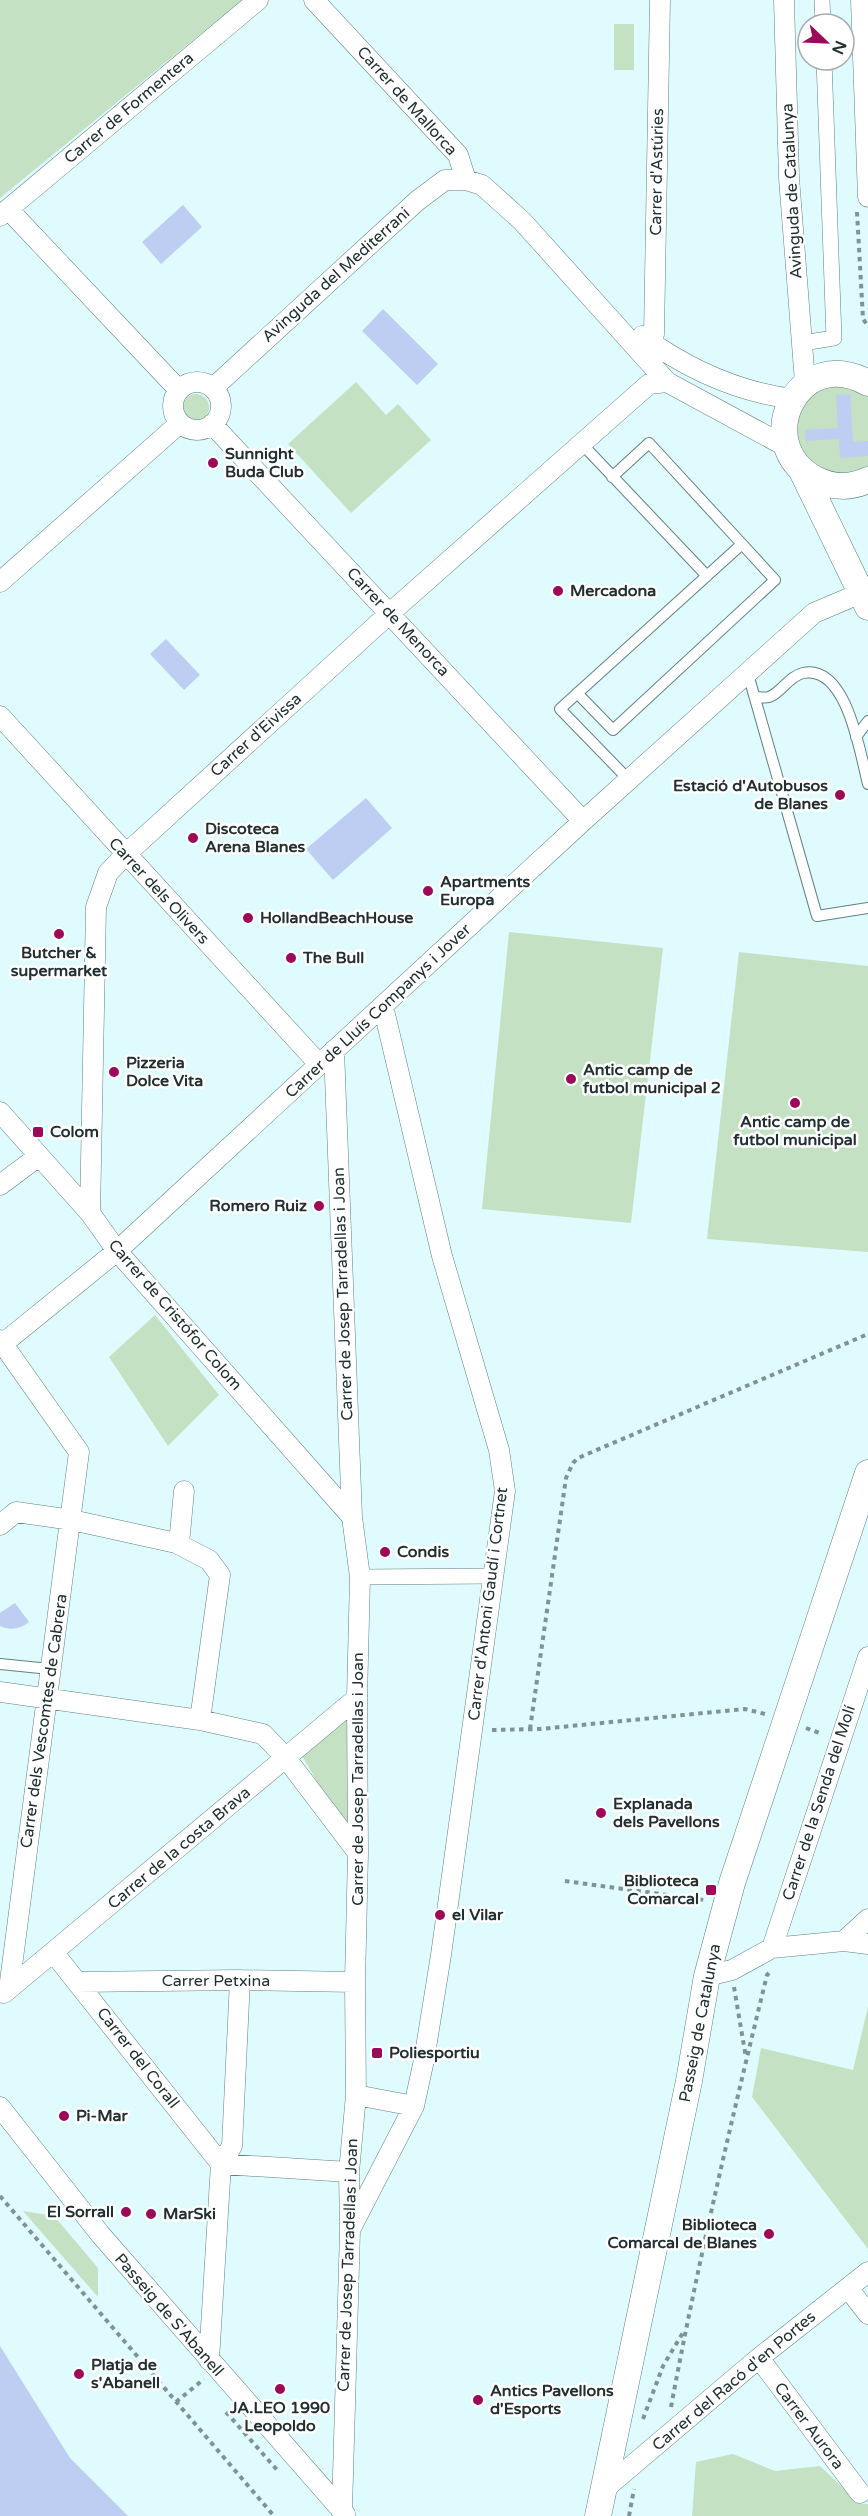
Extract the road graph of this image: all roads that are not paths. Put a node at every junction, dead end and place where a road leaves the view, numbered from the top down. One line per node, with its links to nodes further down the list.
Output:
1 (258, 0): 10 (street, Carrer de Formentera)
2 (314, 0): 8 (street, Carrer de Mallorca)
3 (660, 0): 13 (street, Carrer d'Astúries)
4 (784, 0): 18 (street, Avinguda de Catalunya)
5 (861, 0): 7 (street)
6 (824, 72): 12 (street)
7 (867, 93): 9 (street)
8 (466, 180): 11 (street); 16 (street, Avinguda del Mediterrani)
9 (868, 197)
10 (4, 213): 17 (street)
11 (595, 302): 13 (street); 14 (street)
12 (809, 342)
13 (652, 343): 18 (street)
14 (667, 382): 21 (street, Carrer d'Eivissa); 22 (street)
15 (868, 383): 18 (street)
16 (213, 388): 17 (street); 20 (street)
17 (178, 390): 19 (street)
18 (799, 391): 22 (street)
19 (180, 423): 20 (street); 28 (street)
20 (212, 424): 30 (street, Carrer de Menorca)
21 (582, 444): 24 (lane); 30 (street, Carrer d'Eivissa)
22 (787, 447): 23 (street)
23 (803, 473): 25 (street); 29 (street)
24 (612, 477): 26 (lane); 27 (lane)
25 (868, 480)
26 (742, 544): 27 (lane); 32 (lane)
27 (707, 576): 32 (lane)
28 (0, 582)
29 (865, 597): 31 (street, Carrer de Lluís Companys i Jover)
30 (390, 613): 39 (street, Carrer de Menorca); 40 (street, Carrer d'Eivissa)
31 (748, 674): 33 (lane); 37 (street, Carrer de Lluís Companys i Jover)
32 (577, 693): 37 (lane)
33 (754, 697): 36 (lane); 41 (lane)
34 (0, 716): 40 (street, Carrer dels Olivers)
35 (868, 721): 36 (lane)
36 (856, 737): 38 (lane)
37 (629, 780): 39 (street, Carrer de Lluís Companys i Jover)
38 (868, 784)
39 (583, 821): 42 (street, Carrer de Lluís Companys i Jover)
40 (126, 854): 44 (street, Carrer dels Olivers); 48 (street, Carrer d'Eivissa)
41 (868, 908)
42 (383, 1006): 43 (street, Carrer de Lluís Companys i Jover); 57 (street, Carrer d'Antoni Gaudí i Cortnet)
43 (334, 1050): 44 (street, Carrer de Lluís Companys i Jover); 53 (street, Carrer de Josep Tarradellas i Joan)
44 (320, 1065): 49 (street, Carrer de Lluís Companys i Jover)
45 (0, 1112): 46 (street, Carrer de Cristófor Colom)
46 (39, 1156): 47 (street); 48 (street, Carrer de Cristófor Colom)
47 (0, 1185)
48 (90, 1213): 49 (street, Carrer de Cristófor Colom)
49 (117, 1251): 50 (street, Carrer de Lluís Companys i Jover); 53 (street, Carrer de Cristófor Colom)
50 (1, 1343): 54 (street, Carrer dels Vescomtes de Cabrera)
51 (868, 1473): 73 (street, Passeig de Catalunya)
52 (184, 1491): 56 (street)
53 (352, 1517): 58 (street, Carrer de Josep Tarradellas i Joan)
54 (72, 1520): 55 (street); 56 (street); 61 (street, Carrer dels Vescomtes de Cabrera)
55 (0, 1525)
56 (180, 1544): 65 (street)
57 (492, 1576): 58 (street); 79 (street, Carrer d'Antoni Gaudí i Cortnet)
58 (360, 1577): 64 (street, Carrer de Josep Tarradellas i Joan)
59 (868, 1657): 71 (street, Carrer de la Senda del Molí)
60 (0, 1664): 61 (lane)
61 (50, 1669): 63 (street, Carrer dels Vescomtes de Cabrera)
62 (0, 1692): 63 (street)
63 (45, 1698): 65 (street); 77 (street, Carrer dels Vescomtes de Cabrera)
64 (357, 1698): 66 (street, Carrer de la costa Brava); 67 (street, Carrer de Josep Tarradellas i Joan)
65 (200, 1720): 66 (street)
66 (286, 1758): 67 (street); 72 (street, Carrer de la costa Brava)
67 (358, 1853): 76 (street, Carrer de Josep Tarradellas i Joan)
68 (868, 1919): 69 (street)
69 (844, 1941): 70 (street); 71 (street)
70 (868, 1944)
71 (772, 1948): 73 (street)
72 (53, 1952): 75 (street, Carrer del Corall); 77 (street, Carrer de la costa Brava)
73 (707, 1976): 90 (street, Passeig de Catalunya)
74 (240, 1980): 75 (street, Carrer Petxina); 76 (street, Carrer Petxina); 81 (street)
75 (78, 1982): 81 (street, Carrer del Corall)
76 (355, 1982): 78 (street, Carrer de Josep Tarradellas i Joan)
77 (4, 1993)
78 (356, 2095): 79 (street); 82 (street, Carrer de Josep Tarradellas i Joan)
79 (414, 2106): 83 (street, Carrer d'Antoni Gaudí i Cortnet)
80 (0, 2107): 88 (street, Passeig de S'Abanell)
81 (222, 2164): 82 (street); 88 (street)
82 (349, 2172): 83 (street, Carrer de Josep Tarradellas i Joan)
83 (350, 2230): 91 (street, Carrer de Josep Tarradellas i Joan)
84 (868, 2272): 85 (street, Carrer del Racó d'en Portes)
85 (848, 2288): 86 (street); 87 (street, Carrer del Racó d'en Portes)
86 (868, 2314)
87 (759, 2358): 89 (street, Carrer Aurora); 90 (street, Carrer del Racó d'en Portes)
88 (213, 2365): 91 (street, Passeig de S'Abanell)
89 (860, 2493)
90 (600, 2504)
91 (344, 2513)

